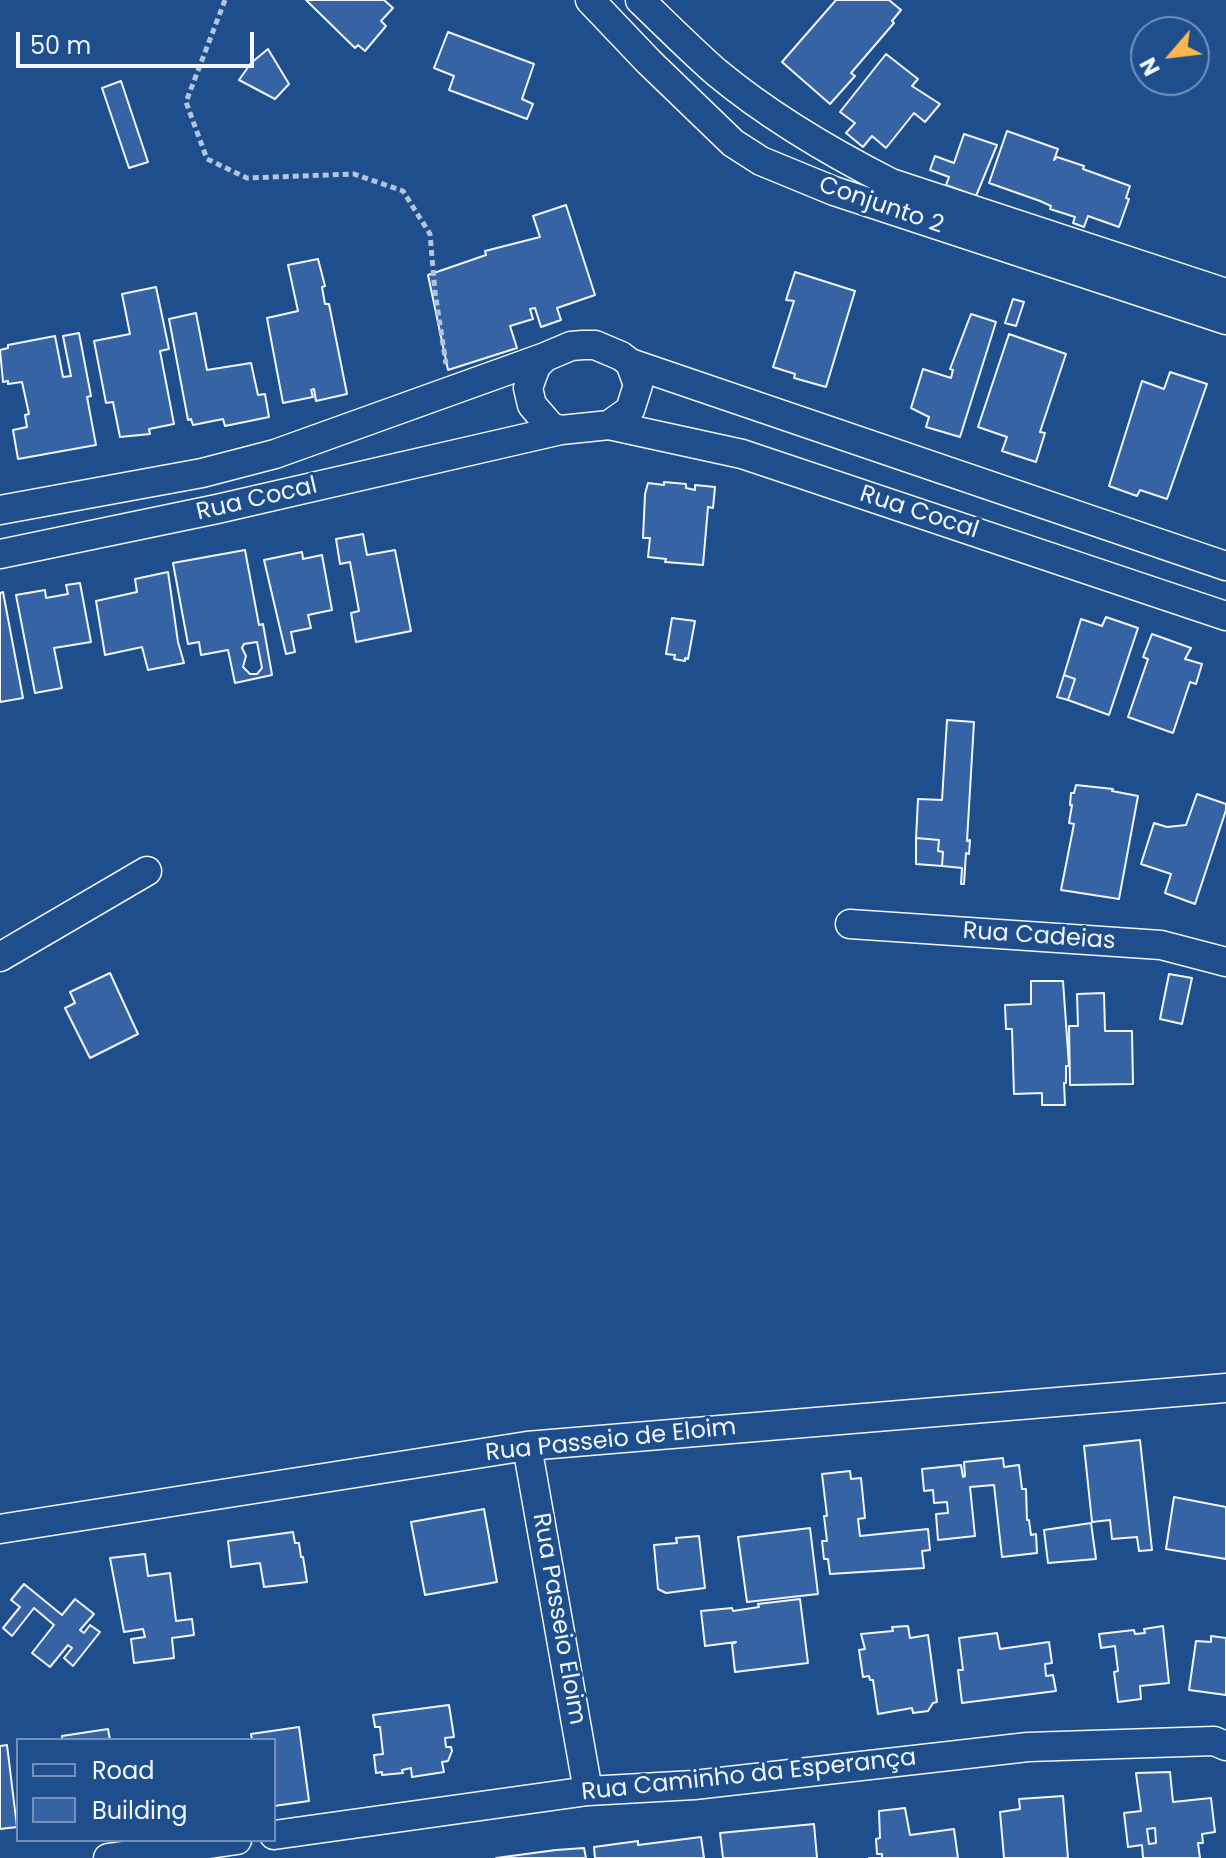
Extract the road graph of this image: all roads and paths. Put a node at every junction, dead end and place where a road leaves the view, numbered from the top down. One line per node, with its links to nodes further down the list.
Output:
1 (225, 0): 10 (path)
2 (590, 0): 4 (street, Conjunto 2)
3 (640, 0): 4 (street, Conjunto 2)
4 (887, 195): 5 (street, Conjunto 2)
5 (1103, 267): 6 (street, Conjunto 2); 7 (street, Conjunto 2)
6 (1226, 293)
7 (1226, 320)
8 (545, 357): 9 (street); 10 (street, Rua Cocal); 12 (street)
9 (630, 363): 11 (street); 15 (street, Rua Cocal)
10 (451, 391): 13 (street, Rua Cocal)
11 (609, 425): 12 (street); 16 (street, Rua Cocal)
12 (561, 430): 14 (street, Rua Cocal)
13 (0, 510)
14 (0, 554)
15 (1226, 566)
16 (1226, 616)
17 (147, 871): 19 (street)
18 (850, 924): 20 (street, Rua Cadeias)
19 (0, 957)
20 (1226, 962)
21 (1226, 1388): 22 (street, Rua Passeio de Eloim)
22 (527, 1446): 23 (street, Rua Passeio de Eloim); 25 (street, Rua Passeio Eloim)
23 (0, 1529)
24 (1226, 1746): 25 (street, Rua Caminho da Esperança)
25 (588, 1791): 26 (street, Rua Caminho da Esperança)
26 (276, 1835)
27 (223, 1842): 28 (street)
28 (108, 1858)

